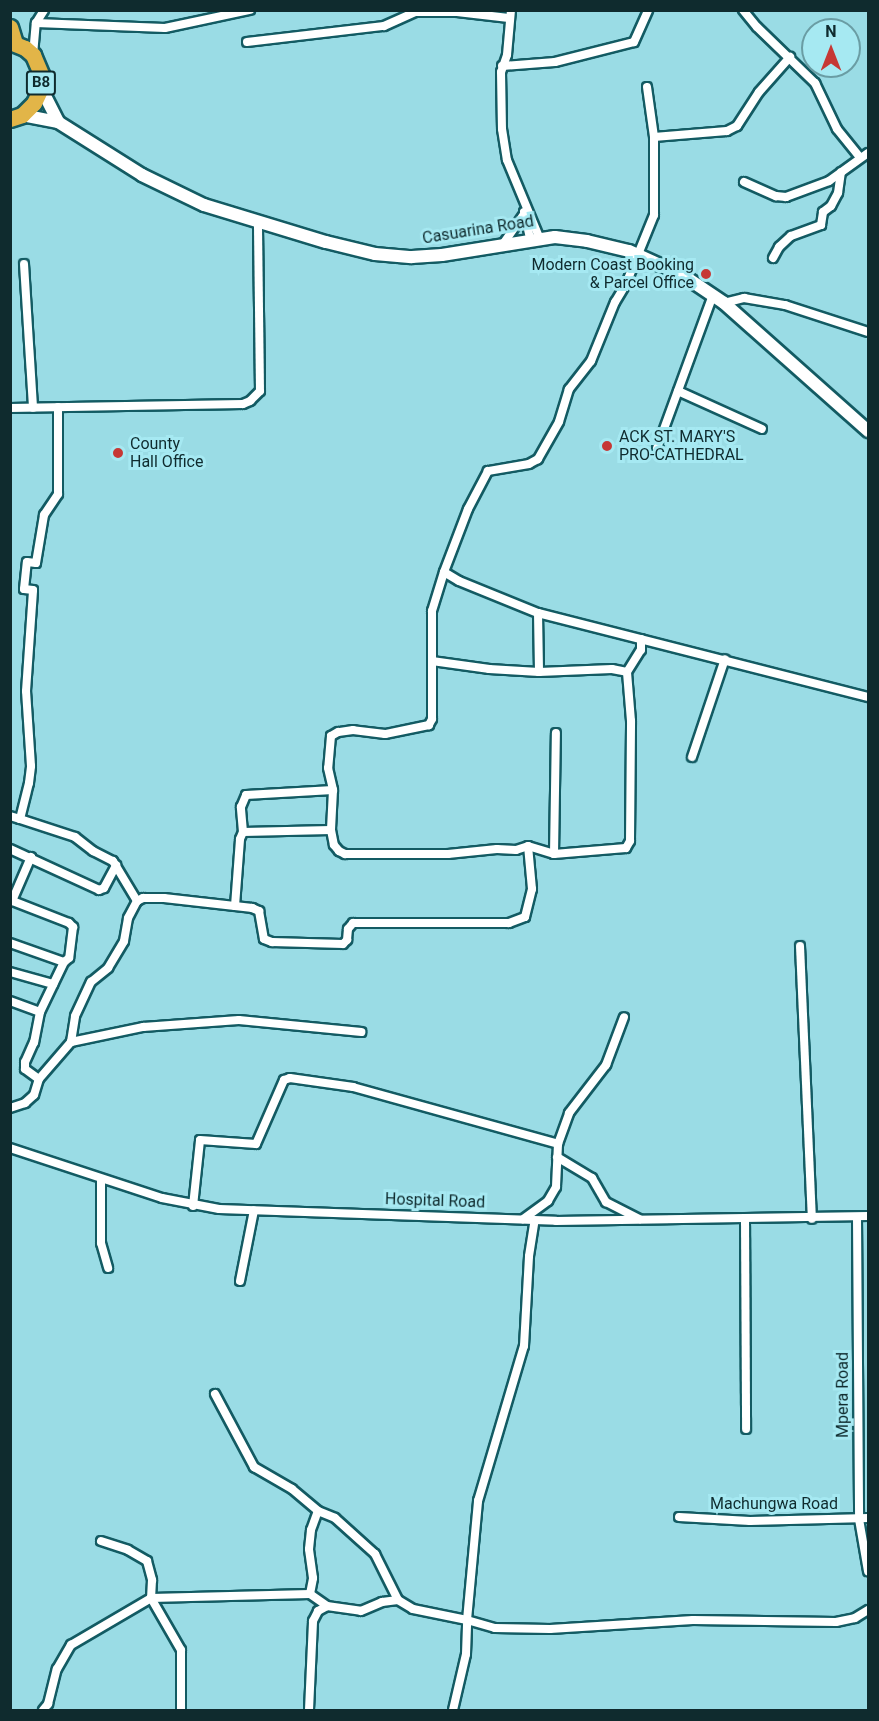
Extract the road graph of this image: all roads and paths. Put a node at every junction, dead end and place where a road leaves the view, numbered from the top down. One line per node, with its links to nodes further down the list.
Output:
1 (44, 10): 6 (street)
2 (250, 10): 6 (street)
3 (648, 10): 12 (street)
4 (743, 10): 11 (street)
5 (510, 14): 8 (street); 12 (street)
6 (36, 23): 10 (street)
7 (10, 27): 9 (highway)
8 (247, 42)
9 (13, 43): 10 (highway, B8)
10 (33, 55): 14 (highway, B8)
11 (790, 57): 17 (street); 18 (street)
12 (502, 66): 21 (street)
13 (647, 87): 17 (street)
14 (41, 88): 15 (highway, B8); 16 (street)
15 (16, 117): 16 (street)
16 (58, 122): 22 (street, Casuarina Road)
17 (654, 137): 26 (street)
18 (864, 155): 19 (street)
19 (841, 172): 20 (street); 27 (street)
20 (744, 182)
21 (527, 213): 23 (street); 24 (street); 25 (street)
22 (258, 222): 25 (street, Casuarina Road); 33 (street)
23 (555, 237): 24 (street, Casuarina Road); 26 (street, Casuarina Road)
24 (534, 238): 25 (street, Casuarina Road)
25 (503, 243)
26 (637, 255): 29 (street, Casuarina Road); 39 (street)
27 (773, 258)
28 (24, 264): 35 (street)
29 (713, 295): 30 (street, Casuarina Road); 32 (street)
30 (724, 303): 31 (street); 37 (street, Casuarina Road)
31 (868, 332)
32 (678, 391): 36 (street); 38 (street)
33 (58, 407): 35 (street); 51 (street)
34 (10, 408): 35 (street)
35 (33, 408)
36 (762, 429)
37 (868, 431)
38 (657, 448)
39 (444, 572): 40 (street); 43 (street)
40 (538, 613): 41 (street); 44 (street)
41 (641, 639): 42 (street); 45 (street)
42 (725, 659): 46 (street); 48 (street)
43 (432, 661): 44 (street); 49 (street)
44 (539, 672): 45 (street)
45 (627, 672): 56 (street)
46 (868, 697)
47 (556, 733): 56 (street)
48 (692, 757)
49 (333, 790): 52 (street); 53 (street)
50 (10, 816): 51 (street)
51 (20, 819): 58 (street)
52 (331, 830): 53 (street); 54 (street)
53 (243, 832): 61 (street)
54 (528, 846): 56 (street); 61 (street)
55 (10, 849): 57 (street)
56 (554, 854)
57 (31, 856): 58 (street); 59 (street)
58 (116, 865): 60 (street)
59 (11, 900): 64 (street)
60 (137, 901): 61 (street); 71 (street)
61 (235, 906)
62 (10, 943): 64 (street)
63 (800, 946): 83 (street)
64 (64, 962): 66 (street)
65 (10, 972): 66 (street)
66 (53, 984): 68 (street)
67 (10, 1001): 68 (street)
68 (40, 1011): 72 (street)
69 (624, 1017): 74 (street)
70 (361, 1032): 71 (street)
71 (71, 1042): 72 (street)
72 (39, 1079): 73 (street)
73 (10, 1108)
74 (558, 1144): 76 (street); 78 (street)
75 (10, 1148): 77 (street, Hospital Road)
76 (556, 1157): 84 (street); 86 (street)
77 (101, 1179): 78 (street, Hospital Road); 87 (street)
78 (193, 1206): 79 (street, Hospital Road)
79 (254, 1210): 84 (street, Hospital Road); 88 (street)
80 (868, 1216): 81 (street, Hospital Road)
81 (857, 1218): 83 (street, Hospital Road); 94 (street, Mpera Road)
82 (745, 1219): 83 (street, Hospital Road); 86 (street, Hospital Road); 90 (street)
83 (812, 1219)
84 (522, 1220): 85 (street, Hospital Road)
85 (535, 1220): 86 (street, Hospital Road); 102 (street)
86 (642, 1220)
87 (108, 1268)
88 (240, 1281)
89 (215, 1394): 91 (street)
90 (746, 1428)
91 (318, 1511): 97 (street); 99 (street)
92 (679, 1517): 94 (street, Machungwa Road)
93 (868, 1518): 94 (street, Machungwa Road)
94 (859, 1519): 96 (street, Mpera Road)
95 (101, 1541): 98 (street)
96 (868, 1571)
97 (310, 1594): 98 (street); 100 (street)
98 (151, 1598): 103 (street); 104 (street)
99 (398, 1600): 100 (street); 102 (street)
100 (327, 1606): 105 (street)
101 (868, 1610): 102 (street)
102 (467, 1620): 106 (street)
103 (43, 1710)
104 (181, 1710)
105 (309, 1710)
106 (453, 1710)

